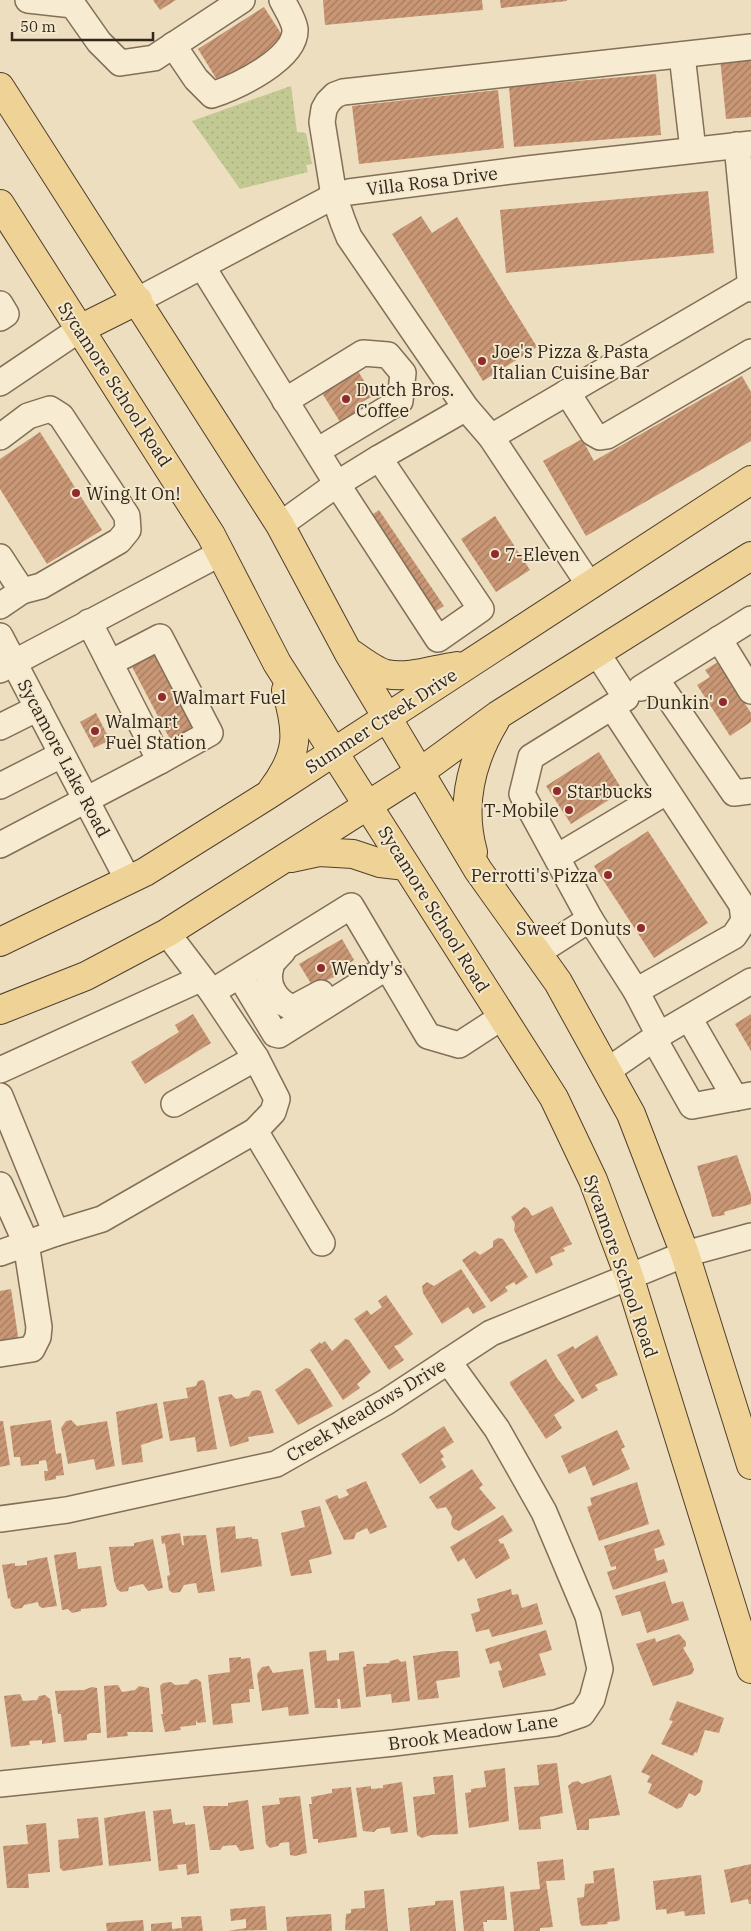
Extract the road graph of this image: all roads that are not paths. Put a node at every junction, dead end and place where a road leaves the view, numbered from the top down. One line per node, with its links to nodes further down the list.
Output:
1 (28, 0): 4 (street)
2 (242, 0): 5 (street)
3 (282, 0): 5 (street)
4 (73, 2): 5 (street)
5 (173, 46)
6 (751, 47): 7 (street)
7 (682, 55): 10 (street); 11 (street)
8 (0, 87): 16 (main road)
9 (744, 144): 10 (street, Villa Rosa Drive); 14 (street)
10 (693, 150): 11 (street, Villa Rosa Drive)
11 (334, 196): 13 (street, Villa Rosa Drive); 24 (street)
12 (0, 204): 19 (main road, Sycamore School Road)
13 (202, 266): 16 (street, Villa Rosa Drive); 23 (street)
14 (751, 285): 15 (street); 22 (street)
15 (751, 289)
16 (138, 300): 19 (main road); 31 (main road)
17 (0, 304): 18 (street)
18 (0, 318)
19 (80, 329): 21 (street); 32 (main road, Sycamore School Road)
20 (751, 352): 22 (street)
21 (3, 373)
22 (567, 392): 26 (street)
23 (286, 401): 27 (street); 27 (street)
24 (466, 408): 26 (street); 28 (street)
25 (0, 437): 36 (street)
26 (491, 437): 35 (street)
27 (317, 451): 30 (street)
28 (380, 458): 30 (street); 30 (street)
29 (751, 480): 35 (main road, Summer Creek Drive)
30 (337, 484): 31 (street)
31 (280, 524): 42 (main road)
32 (221, 553): 39 (street); 44 (main road, Sycamore School Road)
33 (751, 556): 43 (main road)
34 (0, 557): 36 (street)
35 (590, 586): 46 (main road, Summer Creek Drive)
36 (22, 591): 37 (street)
37 (0, 606)
38 (751, 619): 41 (street)
39 (89, 622): 45 (street); 47 (street)
40 (0, 636): 47 (street, Sycamore Lake Road)
41 (719, 639): 48 (street); 49 (street)
42 (348, 652): 46 (main road); 53 (main road)
43 (597, 653): 50 (street); 52 (main road)
44 (277, 662): 55 (main road, Sycamore School Road); 62 (main road)
45 (110, 663): 57 (street); 57 (street)
46 (469, 664): 53 (main road, Summer Creek Drive)
47 (7, 666): 51 (street, Sycamore Lake Road)
48 (656, 679): 50 (street); 60 (street)
49 (751, 691)
50 (619, 702): 61 (street); 66 (street)
51 (38, 708): 54 (street); 56 (street, Sycamore Lake Road)
52 (498, 715): 58 (main road); 69 (main road)
53 (387, 717): 55 (main road, Summer Creek Drive); 58 (main road)
54 (0, 727)
55 (334, 752): 62 (main road, Summer Creek Drive); 64 (main road, Sycamore School Road)
56 (61, 755): 59 (street); 63 (street, Sycamore Lake Road)
57 (160, 761): 63 (street)
58 (420, 772): 64 (main road); 69 (main road)
59 (0, 786)
60 (751, 791)
61 (666, 792): 66 (street); 80 (street)
62 (268, 795): 70 (main road, Summer Creek Drive)
63 (85, 801): 65 (street); 70 (street, Sycamore Lake Road)
64 (368, 805): 67 (main road); 68 (main road, Sycamore School Road)
65 (0, 845)
66 (557, 857): 71 (street)
67 (282, 860): 68 (main road); 72 (main road)
68 (406, 866): 82 (main road, Sycamore School Road)
69 (478, 870): 75 (main road)
70 (128, 880): 73 (main road, Summer Creek Drive)
71 (590, 919): 75 (street); 80 (street)
72 (167, 933): 79 (street); 81 (main road)
73 (0, 942)
74 (285, 949): 76 (street); 76 (street); 77 (street)
75 (537, 953): 87 (main road)
76 (381, 971): 77 (street); 82 (street)
77 (240, 976): 79 (street)
78 (751, 981): 83 (street)
79 (206, 986): 85 (street); 86 (street)
80 (636, 991): 84 (street)
81 (0, 1010)
82 (502, 1017): 100 (main road, Sycamore School Road)
83 (689, 1018): 84 (street); 89 (street)
84 (657, 1037): 87 (street); 89 (street)
85 (256, 1058): 90 (street); 91 (street)
86 (0, 1070)
87 (607, 1071): 99 (main road)
88 (0, 1096): 92 (street)
89 (743, 1096)
90 (174, 1104)
91 (255, 1131): 94 (street); 97 (street)
92 (9, 1143): 94 (street)
93 (2, 1194): 96 (street)
94 (56, 1233): 96 (street)
95 (751, 1236): 99 (street, Creek Meadows Drive)
96 (26, 1243): 98 (street); 101 (street)
97 (322, 1243)
98 (0, 1253)
99 (685, 1254): 100 (street, Creek Meadows Drive); 103 (main road)
100 (628, 1276): 102 (street, Creek Meadows Drive); 105 (main road, Sycamore School Road)
101 (0, 1354)
102 (448, 1361): 104 (street, Creek Meadows Drive); 106 (street, Brook Meadow Lane)
103 (751, 1465)
104 (0, 1519)
105 (751, 1669)
106 (0, 1784)

